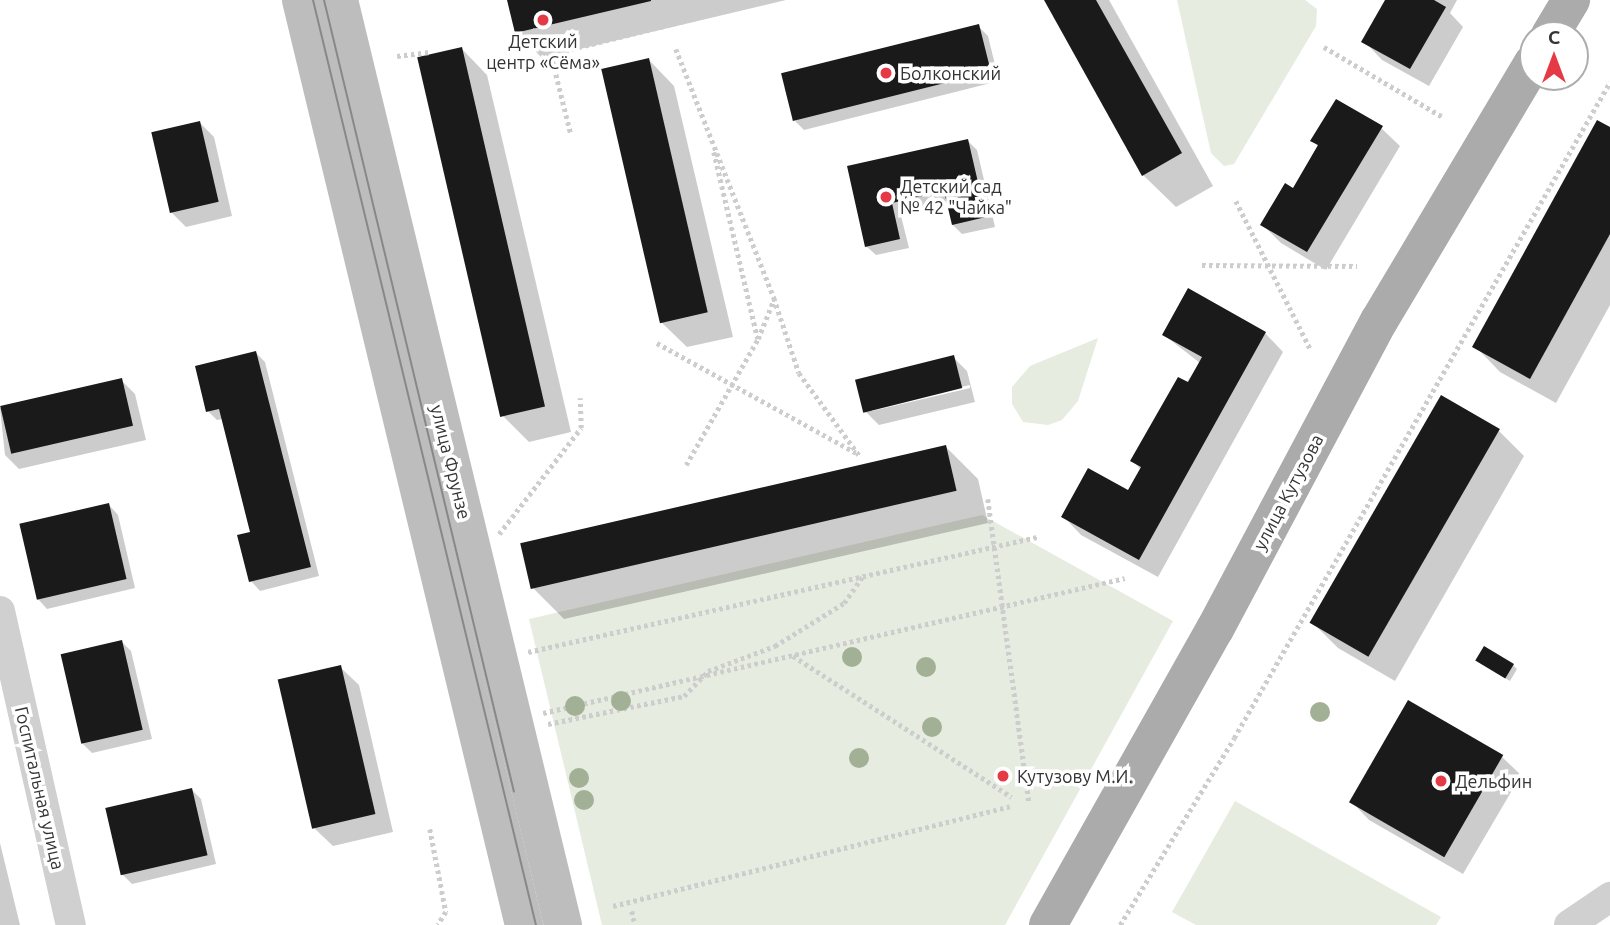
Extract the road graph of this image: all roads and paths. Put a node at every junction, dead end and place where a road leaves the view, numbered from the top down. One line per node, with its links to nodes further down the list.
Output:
1 (301, 0): 50 (main road, улица Фрунзе)
2 (340, 0): 51 (main road, улица Фрунзе)
3 (770, 0): 10 (path)
4 (1571, 0): 5 (main road)
5 (1558, 21)
6 (532, 29): 10 (path)
7 (1324, 47): 14 (path)
8 (676, 49): 16 (path)
9 (430, 52): 11 (path)
10 (551, 54): 15 (path)
11 (397, 56)
12 (1610, 82): 54 (path)
13 (1519, 86): 53 (main road, улица Кутузова)
14 (1443, 117)
15 (571, 134)
16 (709, 135): 21 (path); 22 (path)
17 (1236, 201): 20 (path)
18 (1202, 265): 20 (path)
19 (1357, 266): 20 (path)
20 (1273, 267): 24 (path)
21 (774, 298): 22 (path); 25 (path)
22 (758, 338): 25 (path)
23 (657, 343): 25 (path)
24 (1310, 348)
25 (732, 385): 27 (path)
26 (580, 398): 30 (path)
27 (686, 465)
28 (988, 499): 31 (path)
29 (1037, 537): 31 (path)
30 (497, 538)
31 (995, 546): 32 (path); 34 (path)
32 (863, 576): 36 (path); 38 (path)
33 (1125, 578): 34 (path)
34 (1003, 607): 37 (path); 42 (path)
35 (0, 611): 48 (street, Госпитальная улица)
36 (527, 652)
37 (793, 656): 38 (path); 41 (path)
38 (702, 677): 39 (path); 40 (path)
39 (539, 713)
40 (548, 724)
41 (1012, 797)
42 (1029, 802)
43 (1010, 806): 46 (path)
44 (430, 829): 49 (path)
45 (1610, 897): 55 (street)
46 (613, 906)
47 (632, 911): 52 (path)
48 (71, 925)
49 (438, 925)
50 (524, 925)
51 (563, 925)
52 (635, 925)
53 (1048, 925)
54 (1120, 925)
55 (1569, 925)

